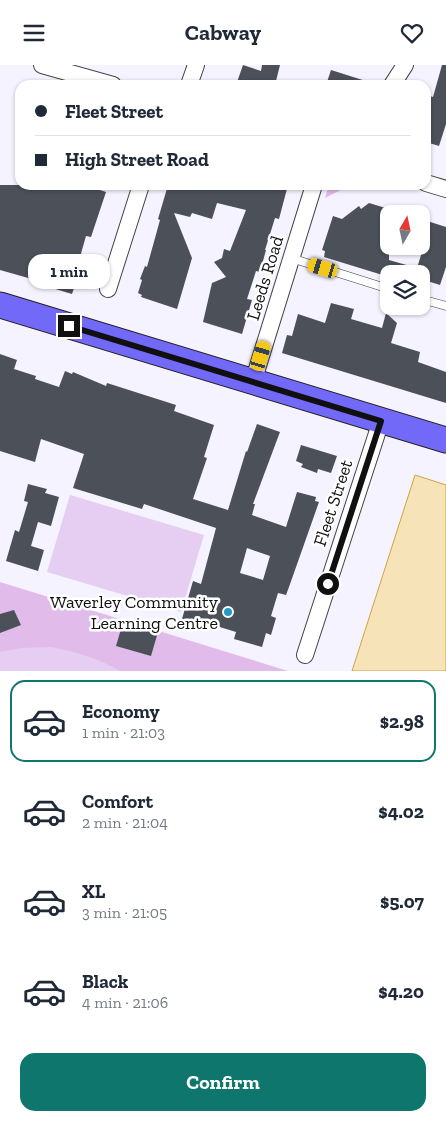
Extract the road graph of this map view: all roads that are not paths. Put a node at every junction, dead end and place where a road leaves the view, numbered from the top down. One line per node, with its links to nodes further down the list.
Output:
1 (42, 65): 4 (street)
2 (196, 65): 5 (street)
3 (405, 65): 6 (street)
4 (95, 80)
5 (191, 80)
6 (395, 80)
7 (431, 184): 8 (street)
8 (446, 189)
9 (139, 190): 13 (street)
10 (312, 190): 11 (street, Leeds Road)
11 (291, 258): 12 (lane); 17 (street, Leeds Road)
12 (380, 286)
13 (108, 289)
14 (430, 302): 16 (lane)
15 (0, 305): 17 (main road)
16 (446, 307)
17 (252, 382): 18 (main road)
18 (381, 421): 19 (main road); 20 (street, Fleet Street)
19 (446, 440)
20 (305, 655)

